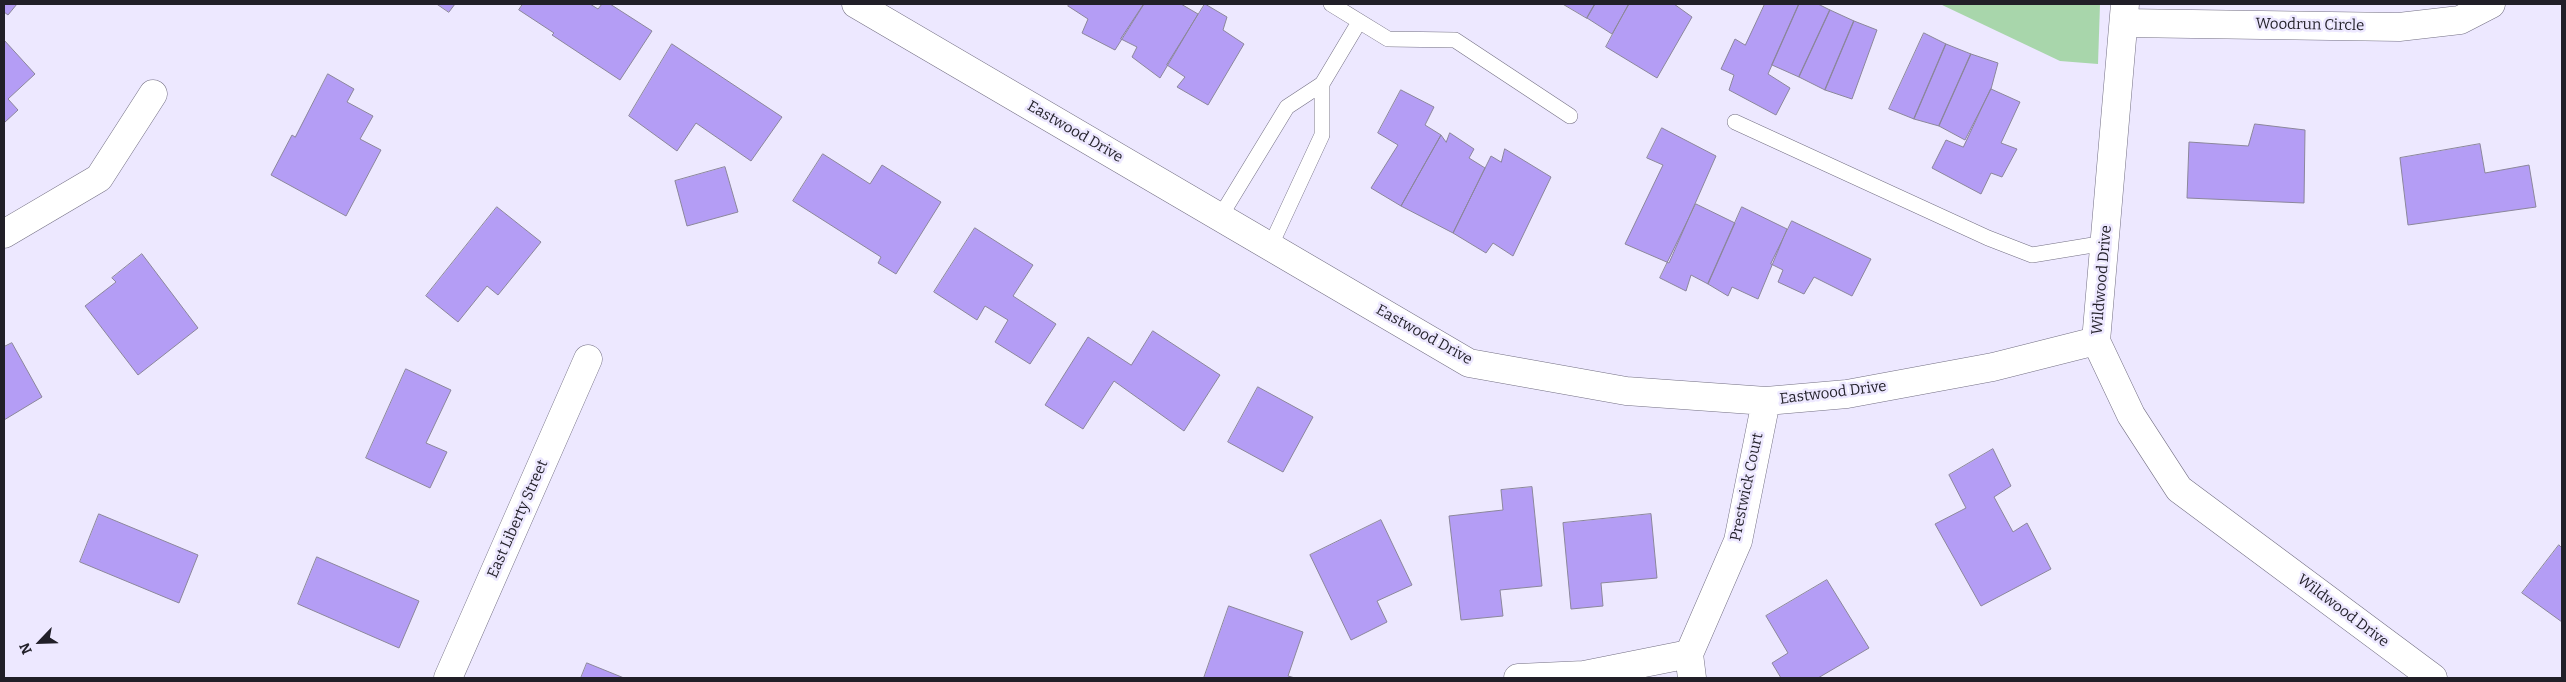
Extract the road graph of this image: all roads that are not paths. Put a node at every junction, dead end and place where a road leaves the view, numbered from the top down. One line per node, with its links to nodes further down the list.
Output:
1 (856, 4): 10 (street, Eastwood Drive)
2 (1331, 4): 5 (lane)
3 (2491, 4): 4 (street, Woodrun Circle)
4 (2124, 13): 12 (street, Wildwood Drive)
5 (1358, 22): 6 (lane); 8 (lane)
6 (1322, 84): 10 (lane); 13 (lane)
7 (153, 94): 11 (street)
8 (1570, 116)
9 (1735, 122): 12 (lane)
10 (1220, 217): 13 (street, Eastwood Drive)
11 (4, 234)
12 (2105, 243): 14 (street, Wildwood Drive)
13 (1270, 247): 16 (street, Eastwood Drive)
14 (2096, 341): 16 (street, Eastwood Drive); 20 (street, Wildwood Drive)
15 (588, 359): 18 (street, East Liberty Street)
16 (1766, 401): 17 (street, Prestwick Court)
17 (1690, 666): 19 (street, Prestwick Court)
18 (448, 678)
19 (1518, 678)
20 (2433, 678)

